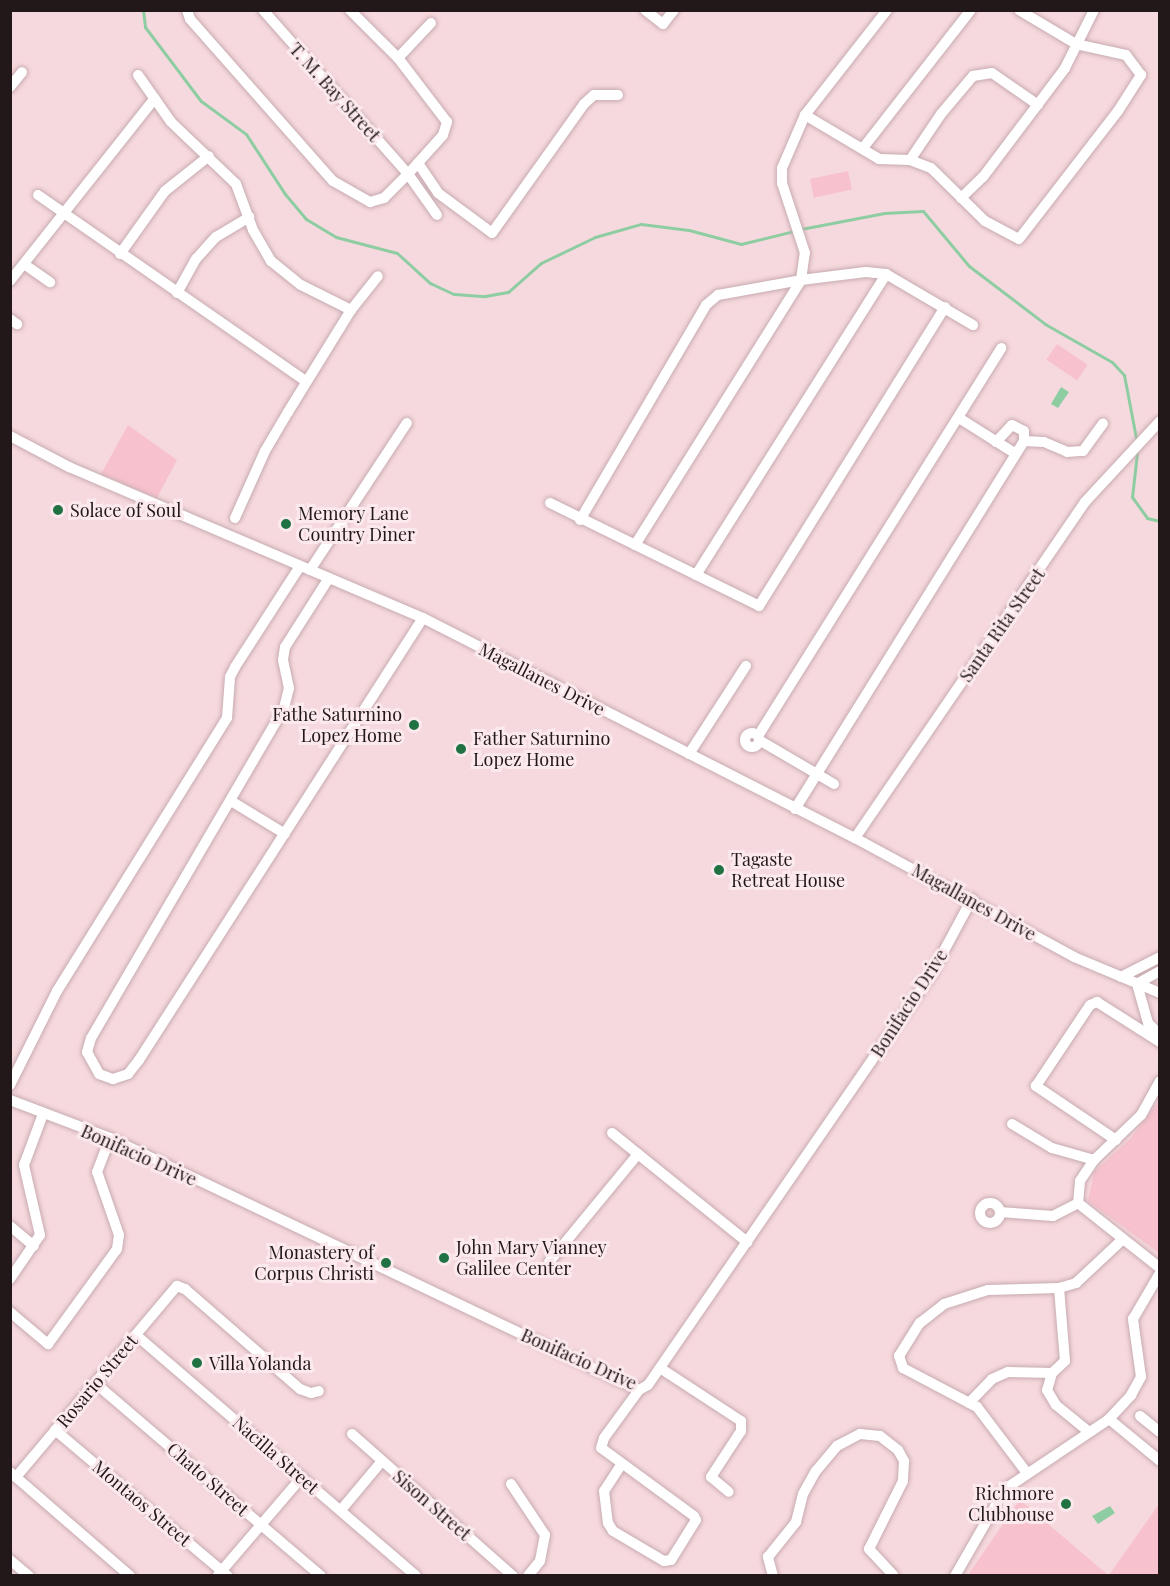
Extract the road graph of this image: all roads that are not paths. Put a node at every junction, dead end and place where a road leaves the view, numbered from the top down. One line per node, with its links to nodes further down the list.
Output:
1 (187, 10): 24 (street)
2 (262, 10): 24 (street, T. M. Bay Street)
3 (351, 10): 12 (street)
4 (645, 10): 5 (street)
5 (674, 10)
6 (887, 10): 19 (street)
7 (970, 10): 20 (street)
8 (1019, 10): 11 (street)
9 (1094, 10): 11 (street)
10 (431, 23): 12 (street)
11 (1076, 44): 18 (street); 26 (street)
12 (398, 58): 23 (street)
13 (22, 72): 15 (street)
14 (138, 75): 17 (street)
15 (10, 87)
16 (618, 95): 23 (street)
17 (155, 98): 21 (street); 27 (street)
18 (1038, 105): 22 (street); 26 (street)
19 (805, 115): 20 (street); 34 (street)
20 (863, 148): 22 (street)
21 (209, 156): 29 (street); 30 (street)
22 (910, 160): 26 (street)
23 (418, 163): 24 (street)
24 (408, 174): 28 (street, T. M. Bay Street)
25 (38, 195): 27 (street)
26 (961, 198)
27 (63, 214): 30 (street); 31 (street)
28 (437, 215)
29 (249, 217): 37 (street); 39 (street)
30 (120, 254): 37 (street)
31 (24, 264): 35 (street); 36 (street)
32 (886, 274): 34 (street); 38 (street); 56 (street)
33 (378, 276): 39 (street)
34 (801, 280): 52 (street); 54 (street)
35 (10, 281)
36 (50, 282)
37 (177, 293): 42 (street)
38 (945, 307): 40 (street); 56 (street)
39 (351, 310): 42 (street)
40 (973, 325)
41 (1001, 348): 43 (street)
42 (306, 381): 53 (street)
43 (959, 418): 49 (street); 61 (street)
44 (1160, 421): 66 (street, Santa Rita Street)
45 (406, 423): 55 (street)
46 (1103, 423): 48 (street)
47 (10, 436): 53 (street, Magallanes Drive)
48 (1024, 441): 49 (street); 50 (street)
49 (996, 442): 50 (street)
50 (1016, 454): 61 (street)
51 (550, 503): 52 (street)
52 (580, 520): 54 (street)
53 (232, 527): 55 (street, Magallanes Drive)
54 (635, 545): 56 (street)
55 (305, 568): 57 (street, Magallanes Drive); 76 (street)
56 (696, 575)
57 (329, 578): 58 (street, Magallanes Drive); 63 (street)
58 (423, 618): 60 (street, Magallanes Drive); 65 (street)
59 (746, 666): 60 (street)
60 (689, 754): 64 (street, Magallanes Drive)
61 (816, 773): 62 (street); 64 (street)
62 (834, 784)
63 (231, 801): 65 (street); 65 (street)
64 (795, 809): 66 (street, Magallanes Drive)
65 (285, 834)
66 (855, 837): 67 (street, Magallanes Drive)
67 (972, 899): 70 (street, Magallanes Drive); 89 (street, Bonifacio Drive)
68 (1160, 957): 70 (street)
69 (1160, 971): 71 (street)
70 (1121, 977): 71 (street, Magallanes Drive)
71 (1137, 984): 72 (street, Magallanes Drive); 73 (street)
72 (1159, 996)
73 (1160, 1035)
74 (1160, 1042): 82 (street)
75 (1160, 1081): 82 (street)
76 (10, 1085)
77 (10, 1100): 78 (street, Bonifacio Drive)
78 (43, 1114): 81 (street, Bonifacio Drive); 90 (street)
79 (1012, 1124): 84 (street)
80 (612, 1133): 83 (street)
81 (110, 1138): 95 (street); 100 (street, Bonifacio Drive)
82 (1116, 1140): 84 (street)
83 (638, 1154): 89 (street); 91 (street)
84 (1094, 1160): 85 (street)
85 (1078, 1203): 86 (street); 88 (street)
86 (1000, 1212)
87 (10, 1226): 90 (street)
88 (1123, 1239): 92 (street); 94 (street)
89 (747, 1242): 97 (street, Bonifacio Drive)
90 (34, 1246): 93 (street)
91 (549, 1262)
92 (1160, 1270): 104 (street)
93 (10, 1279)
94 (1059, 1288): 98 (street); 102 (street)
95 (10, 1311)
96 (136, 1335): 99 (street, Rosario Street); 101 (street, Rosario Street); 114 (street, Nacilla Street)
97 (660, 1368): 100 (street, Bonifacio Drive); 116 (street)
98 (1052, 1373): 102 (street); 106 (street)
99 (96, 1383): 105 (street, Rosario Street); 118 (street, Chato Street)
100 (639, 1390): 111 (street)
101 (319, 1391)
102 (969, 1403): 112 (street)
103 (1140, 1416): 107 (street)
104 (1109, 1419): 106 (street); 110 (street)
105 (55, 1430): 113 (street, Rosario Street); 120 (street, Montaos Street)
106 (1089, 1432): 112 (street)
107 (1160, 1432)
108 (352, 1434): 109 (street, Sison Street)
109 (382, 1461): 117 (street); 125 (street, Sison Street)
110 (1160, 1461)
111 (621, 1465): 111 (street)
112 (1028, 1473): 129 (street)
113 (13, 1474): 122 (street)
114 (302, 1478): 117 (street, Nacilla Street); 118 (street)
115 (511, 1484): 126 (street)
116 (729, 1492)
117 (341, 1510): 124 (street, Nacilla Street)
118 (261, 1525): 120 (street); 123 (street, Chato Street)
119 (10, 1560): 121 (street)
120 (223, 1574)
121 (29, 1575)
122 (130, 1575)
123 (321, 1575)
124 (416, 1575)
125 (513, 1575)
126 (528, 1575)
127 (773, 1575): 128 (street)
128 (894, 1575)
129 (955, 1575)

